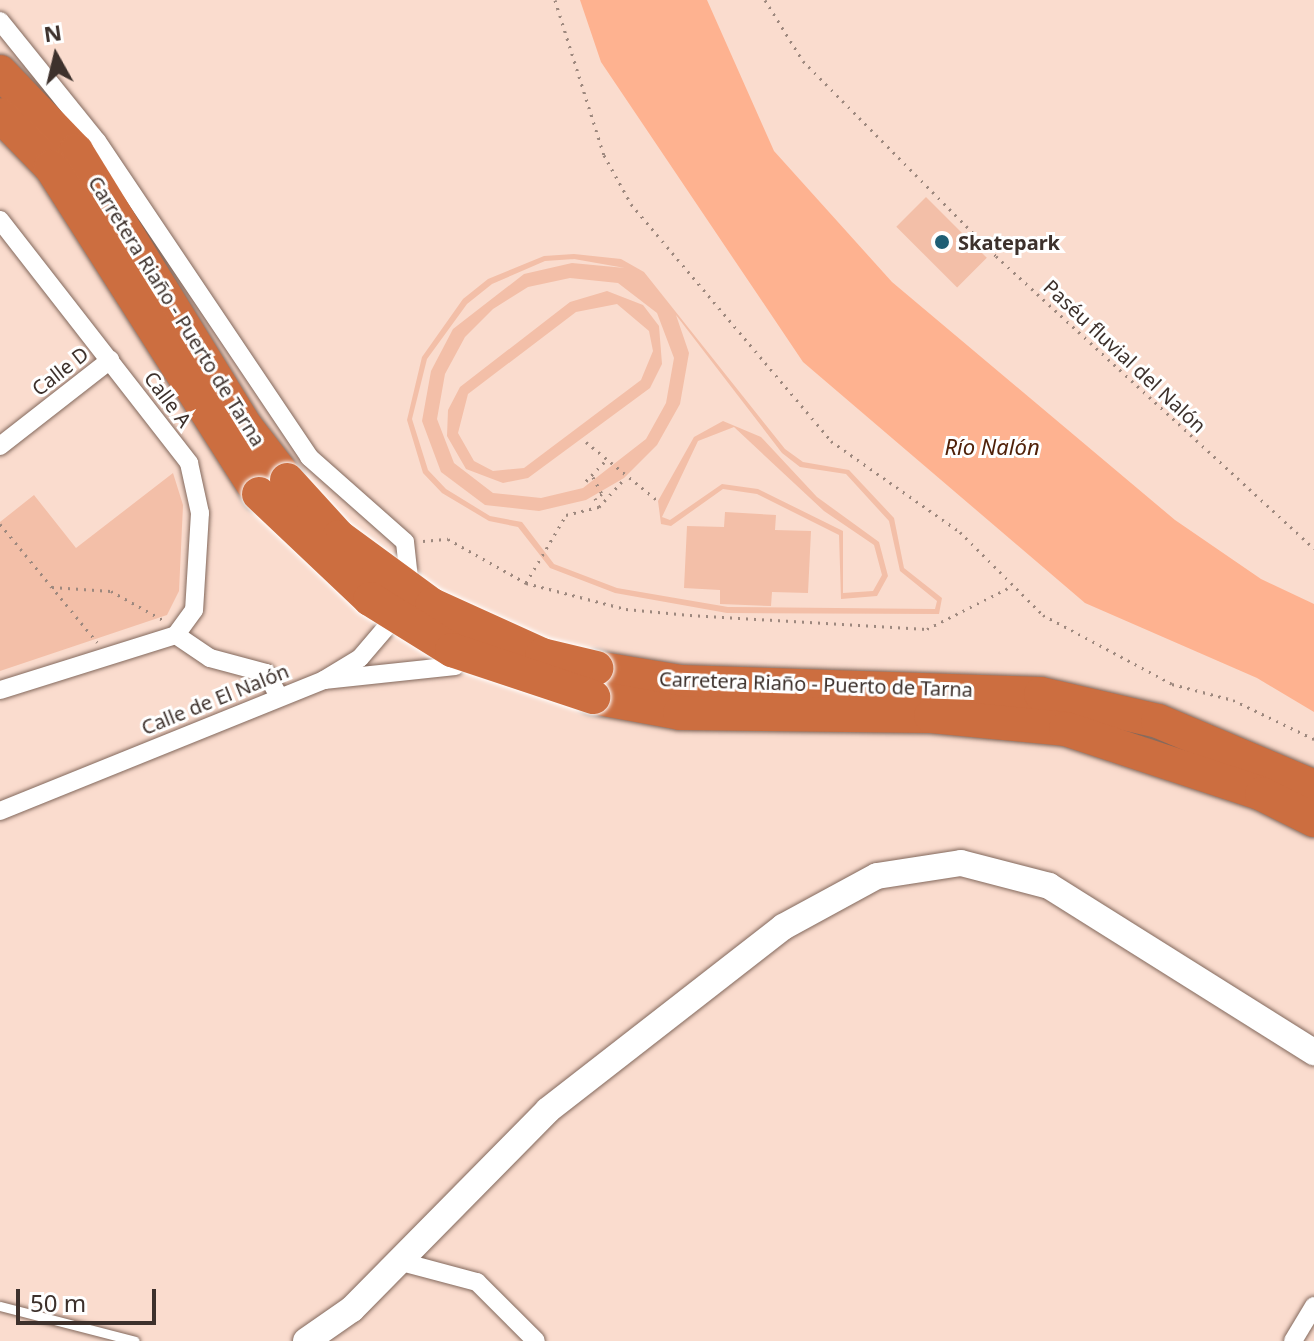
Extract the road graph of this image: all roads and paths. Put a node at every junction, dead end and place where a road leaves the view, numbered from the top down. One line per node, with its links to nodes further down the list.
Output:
1 (555, 0): 20 (path)
2 (765, 0): 17 (path, Paséu fluvial del Nalón)
3 (0, 21): 16 (street)
4 (0, 72): 12 (highway, Carretera Riaño - Puerto de Tarna)
5 (0, 115): 12 (highway, Carretera Riaño - Puerto de Tarna)
6 (0, 220): 7 (street, Calle A)
7 (110, 360): 9 (street, Calle D); 21 (street, Calle A)
8 (586, 442): 10 (path)
9 (0, 446)
10 (606, 460): 11 (path); 14 (path)
11 (625, 478): 13 (path); 14 (path)
12 (273, 487): 25 (highway, Carretera Riaño - Puerto de Tarna, bridge)
13 (658, 501)
14 (599, 507): 18 (path)
15 (0, 524): 19 (path)
16 (405, 542): 18 (path); 24 (street)
17 (1314, 548)
18 (526, 583): 20 (path)
19 (52, 587): 21 (path); 22 (path)
20 (1008, 588): 28 (path)
21 (176, 635): 22 (street); 27 (street)
22 (105, 659): 26 (street)
23 (455, 666): 24 (street, Calle de El Nalón)
24 (324, 680): 27 (street, Calle de El Nalón)
25 (594, 683): 29 (highway, Carretera Riaño - Puerto de Tarna); 31 (highway, Carretera Riaño - Puerto de Tarna)
26 (0, 690)
27 (278, 695): 30 (street, Calle de El Nalón)
28 (1314, 739)
29 (1314, 787)
30 (0, 811)
31 (1314, 820)
32 (1314, 1052): 33 (main road)
33 (398, 1261): 37 (main road); 38 (street)
34 (0, 1306): 36 (lane)
35 (1314, 1306): 39 (street)
36 (135, 1341)
37 (306, 1341)
38 (536, 1341)
39 (1293, 1341)

